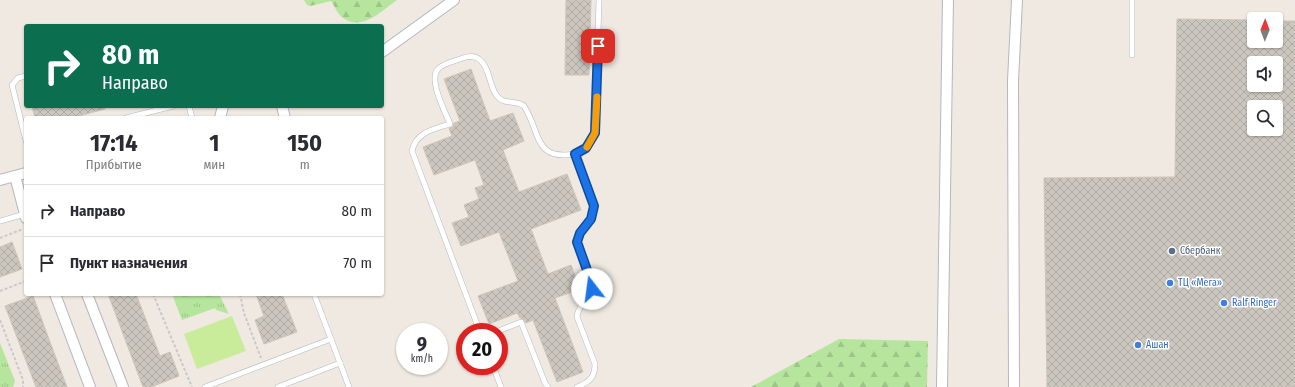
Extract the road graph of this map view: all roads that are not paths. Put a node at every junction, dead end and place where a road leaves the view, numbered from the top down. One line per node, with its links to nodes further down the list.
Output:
1 (454, 0): 6 (street)
2 (599, 0): 12 (lane)
3 (948, 0): 35 (street)
4 (1017, 0): 36 (street)
5 (1132, 0): 7 (lane)
6 (384, 51)
7 (1132, 55)
8 (24, 76): 11 (lane)
9 (165, 108): 10 (lane)
10 (134, 116)
11 (24, 133)
12 (575, 154): 22 (lane); 34 (lane)
13 (24, 174): 14 (street)
14 (15, 176): 15 (street); 16 (street)
15 (0, 180)
16 (24, 204)
17 (24, 216): 18 (lane)
18 (0, 221)
19 (56, 296): 27 (street)
20 (88, 296): 28 (street)
21 (315, 296): 24 (lane)
22 (477, 323)
23 (508, 327): 33 (lane)
24 (331, 339): 25 (lane); 29 (lane)
25 (340, 363): 30 (lane); 31 (lane)
26 (496, 375): 32 (lane)
27 (90, 387)
28 (123, 387)
29 (205, 387)
30 (278, 387)
31 (349, 387)
32 (501, 387)
33 (548, 387)
34 (576, 387)
35 (942, 387)
36 (1014, 387)

